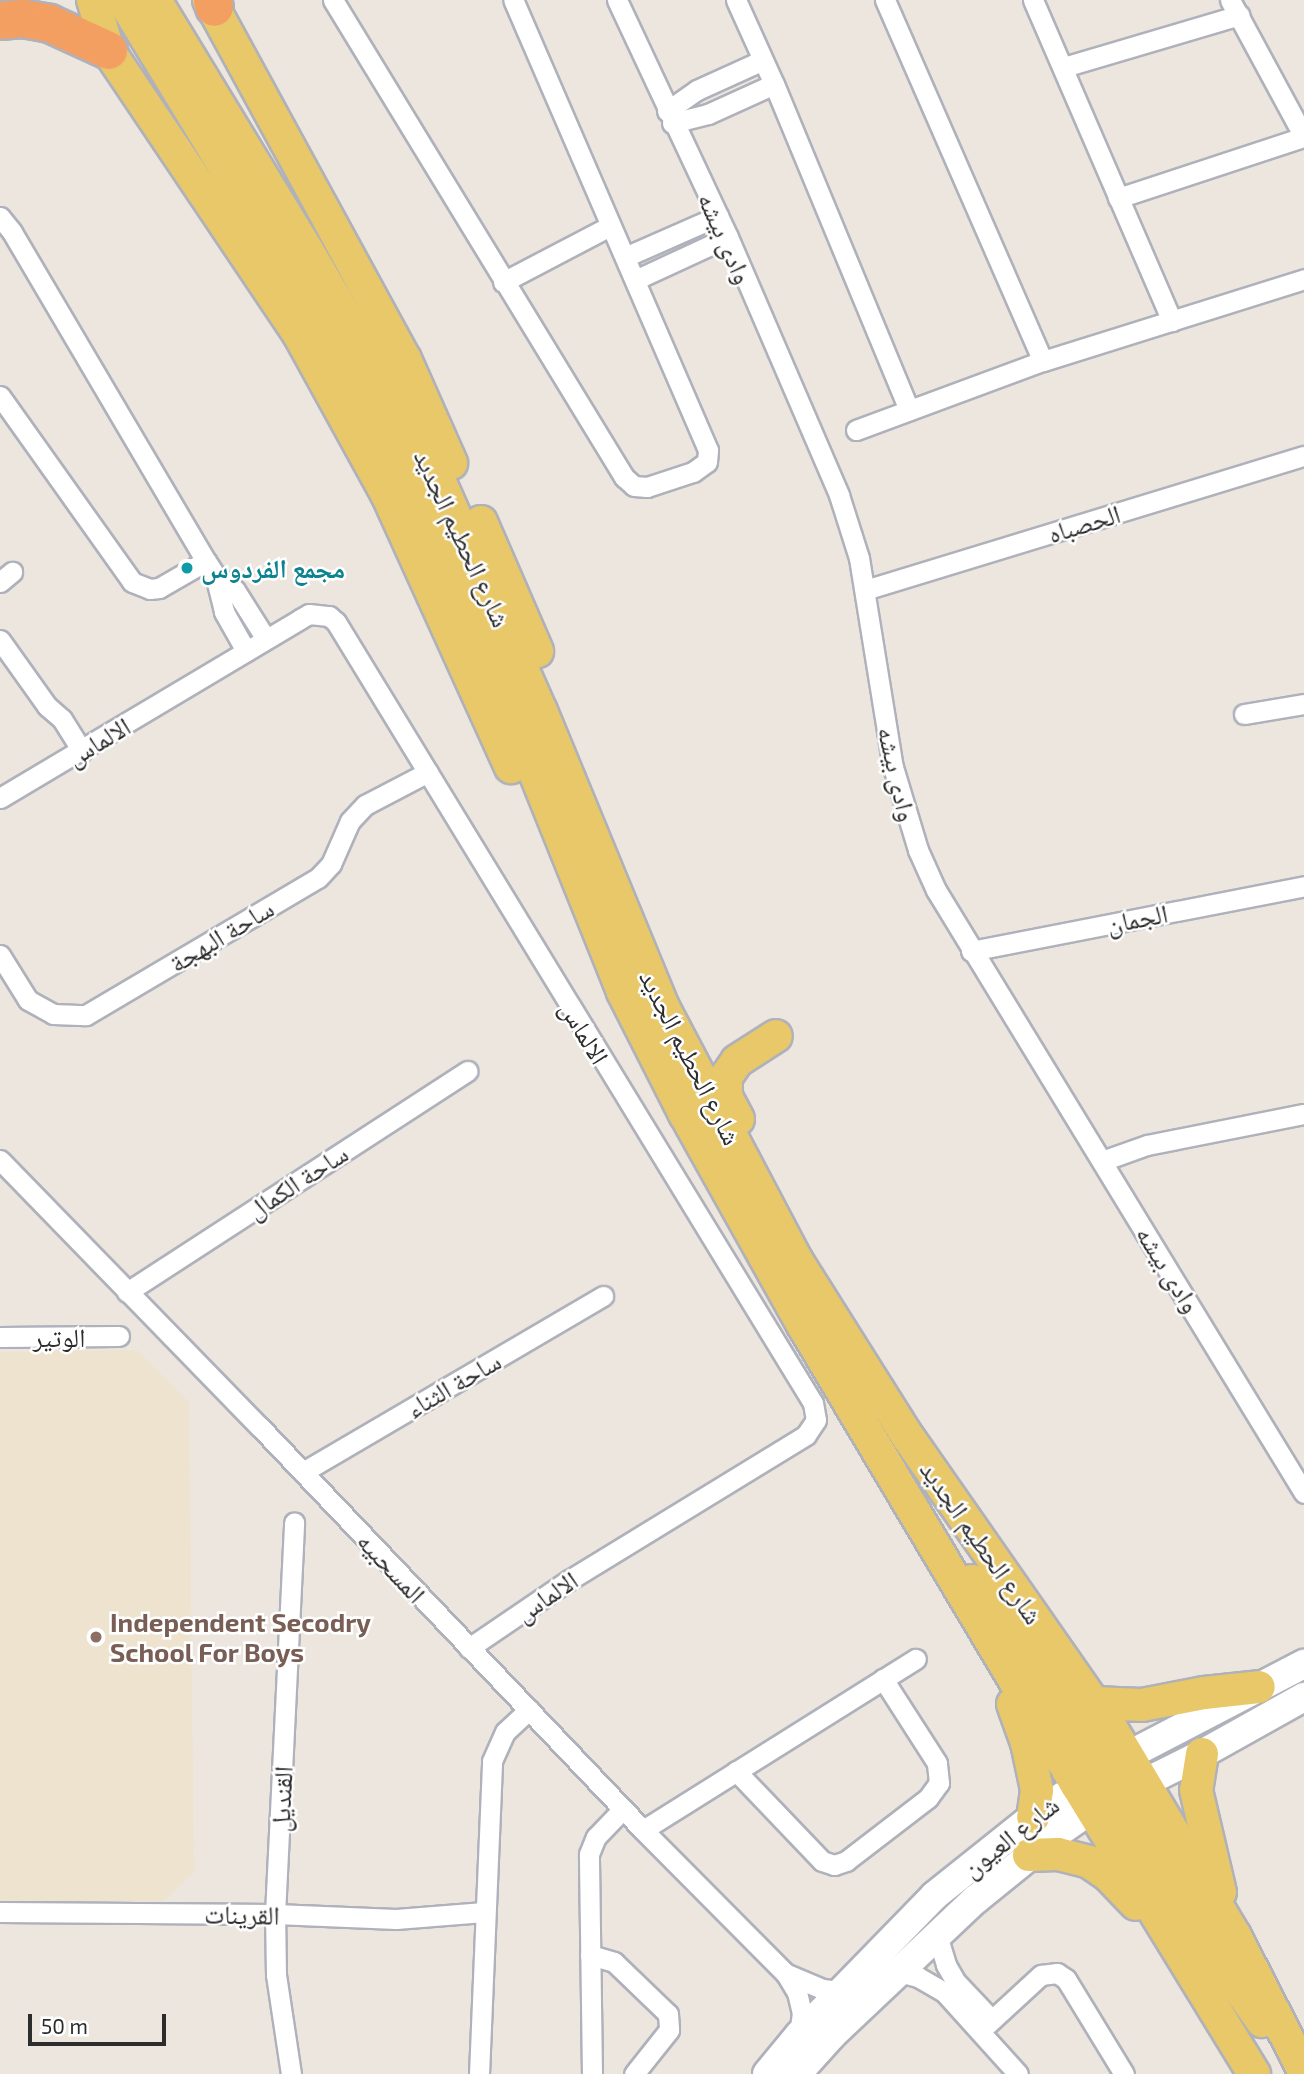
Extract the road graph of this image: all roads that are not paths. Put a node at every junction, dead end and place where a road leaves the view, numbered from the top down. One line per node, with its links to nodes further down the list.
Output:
1 (6, 0): 12 (highway)
2 (93, 0): 15 (main road)
3 (124, 0): 27 (main road, شارع الحطيم الجديد)
4 (155, 0): 27 (main road, شارع الحطيم الجديد)
5 (332, 0): 30 (street)
6 (513, 0): 24 (street)
7 (617, 0): 19 (street, وادى بيشه)
8 (736, 0): 16 (street)
9 (885, 0): 32 (street)
10 (1033, 0): 17 (street)
11 (211, 2): 46 (main road)
12 (0, 3)
13 (1234, 8): 17 (street); 20 (street)
14 (0, 20): 15 (highway)
15 (108, 50): 51 (main road)
16 (763, 60): 18 (street); 19 (street)
17 (1064, 67): 21 (street)
18 (774, 84): 19 (street); 34 (street)
19 (670, 117): 22 (street, وادى بيشه)
20 (1304, 137): 21 (street)
21 (1118, 198): 31 (street)
22 (718, 216): 25 (street, وادى بيشه); 26 (street)
23 (0, 217): 37 (street)
24 (610, 226): 26 (street); 30 (street)
25 (728, 237): 29 (street); 38 (street, وادى بيشه)
26 (625, 257): 29 (street)
27 (297, 258): 46 (main road, شارع الحطيم الجديد); 51 (main road, شارع الحطيم الجديد)
28 (1304, 279): 31 (street)
29 (635, 280): 30 (street)
30 (503, 282)
31 (1172, 321): 32 (street)
32 (1042, 361): 34 (street)
33 (0, 396): 37 (street)
34 (909, 410): 35 (street)
35 (856, 430)
36 (1304, 456): 38 (street, الحصباه)
37 (211, 568): 39 (street); 41 (street)
38 (865, 590): 49 (street, وادى بيشه)
39 (266, 639): 41 (street, الالماس); 45 (street, الالماس)
40 (0, 640): 44 (street)
41 (246, 650): 44 (street, الالماس)
42 (1304, 704): 43 (street)
43 (1244, 714)
44 (77, 754): 47 (street, الالماس)
45 (428, 772): 50 (street, ساحة البهجة); 67 (street, الالماس)
46 (569, 777): 57 (main road, شارع الحطيم الجديد)
47 (0, 798)
48 (1304, 886): 49 (street, الجمان)
49 (971, 951): 56 (street, وادى بيشه)
50 (0, 955)
51 (613, 967): 65 (main road, شارع الحطيم الجديد)
52 (776, 1036): 57 (main road)
53 (467, 1071): 58 (street, ساحة الكمال)
54 (1304, 1114): 56 (street)
55 (0, 1160): 58 (street, المسحبيه)
56 (1102, 1161): 63 (street, وادى بيشه)
57 (797, 1261): 73 (main road, شارع الحطيم الجديد)
58 (127, 1292): 62 (street, المسحبيه)
59 (603, 1296): 62 (street, ساحة الثناء)
60 (119, 1336): 61 (street, الوتير)
61 (0, 1337)
62 (303, 1472): 67 (street, المسحبيه)
63 (1304, 1493)
64 (294, 1522): 85 (street, القنديل)
65 (946, 1562): 66 (main road, شارع الحطيم الجديد); 77 (main road)
66 (992, 1640): 77 (main road, شارع الحطيم الجديد); 80 (main road)
67 (469, 1648): 74 (street, المسحبيه)
68 (916, 1659): 70 (street)
69 (1304, 1664): 71 (street, شارع العيون)
70 (883, 1679): 76 (street); 76 (street)
71 (1259, 1687): 73 (main road); 77 (street, شارع العيون)
72 (1304, 1697): 75 (street)
73 (1095, 1703): 77 (main road, شارع الحطيم الجديد)
74 (529, 1710): 79 (street, المسحبيه); 84 (street)
75 (1202, 1754): 78 (street); 87 (main road)
76 (736, 1771): 81 (street)
77 (1100, 1780): 78 (main road, شارع الحطيم الجديد); 78 (main road); 80 (street, شارع العيون); 82 (street, شارع العيون); 88 (main road, شارع الحطيم الجديد)
78 (1132, 1790): 87 (main road, شارع الحطيم الجديد); 96 (main road)
79 (624, 1809): 81 (street, المسحبيه); 89 (street)
80 (1033, 1817): 92 (street, شارع العيون)
81 (643, 1830): 91 (street, المسحبيه)
82 (1029, 1855): 86 (street, شارع العيون); 88 (main road)
83 (0, 1912): 85 (street, القرينات)
84 (484, 1912): 85 (street, القرينات); 98 (street)
85 (275, 1914): 97 (street, القنديل)
86 (937, 1935): 90 (street, شارع العيون); 93 (street)
87 (1235, 1936): 96 (main road, شارع الحطيم الجديد)
88 (1178, 1948): 105 (main road, شارع الحطيم الجديد)
89 (590, 1955): 99 (street); 100 (street)
90 (898, 1972): 93 (street); 102 (street, شارع العيون)
91 (786, 1974): 92 (street, المسحبيه); 95 (street, المسحبيه)
92 (841, 1991): 95 (street, شارع العيون)
93 (956, 1994): 94 (street)
94 (986, 2026): 103 (street); 104 (street)
95 (799, 2035): 101 (street, شارع العيون)
96 (1302, 2073)
97 (291, 2074)
98 (479, 2074)
99 (592, 2074)
100 (634, 2074)
101 (766, 2074)
102 (797, 2074)
103 (1018, 2074)
104 (1124, 2074)
105 (1254, 2074)

